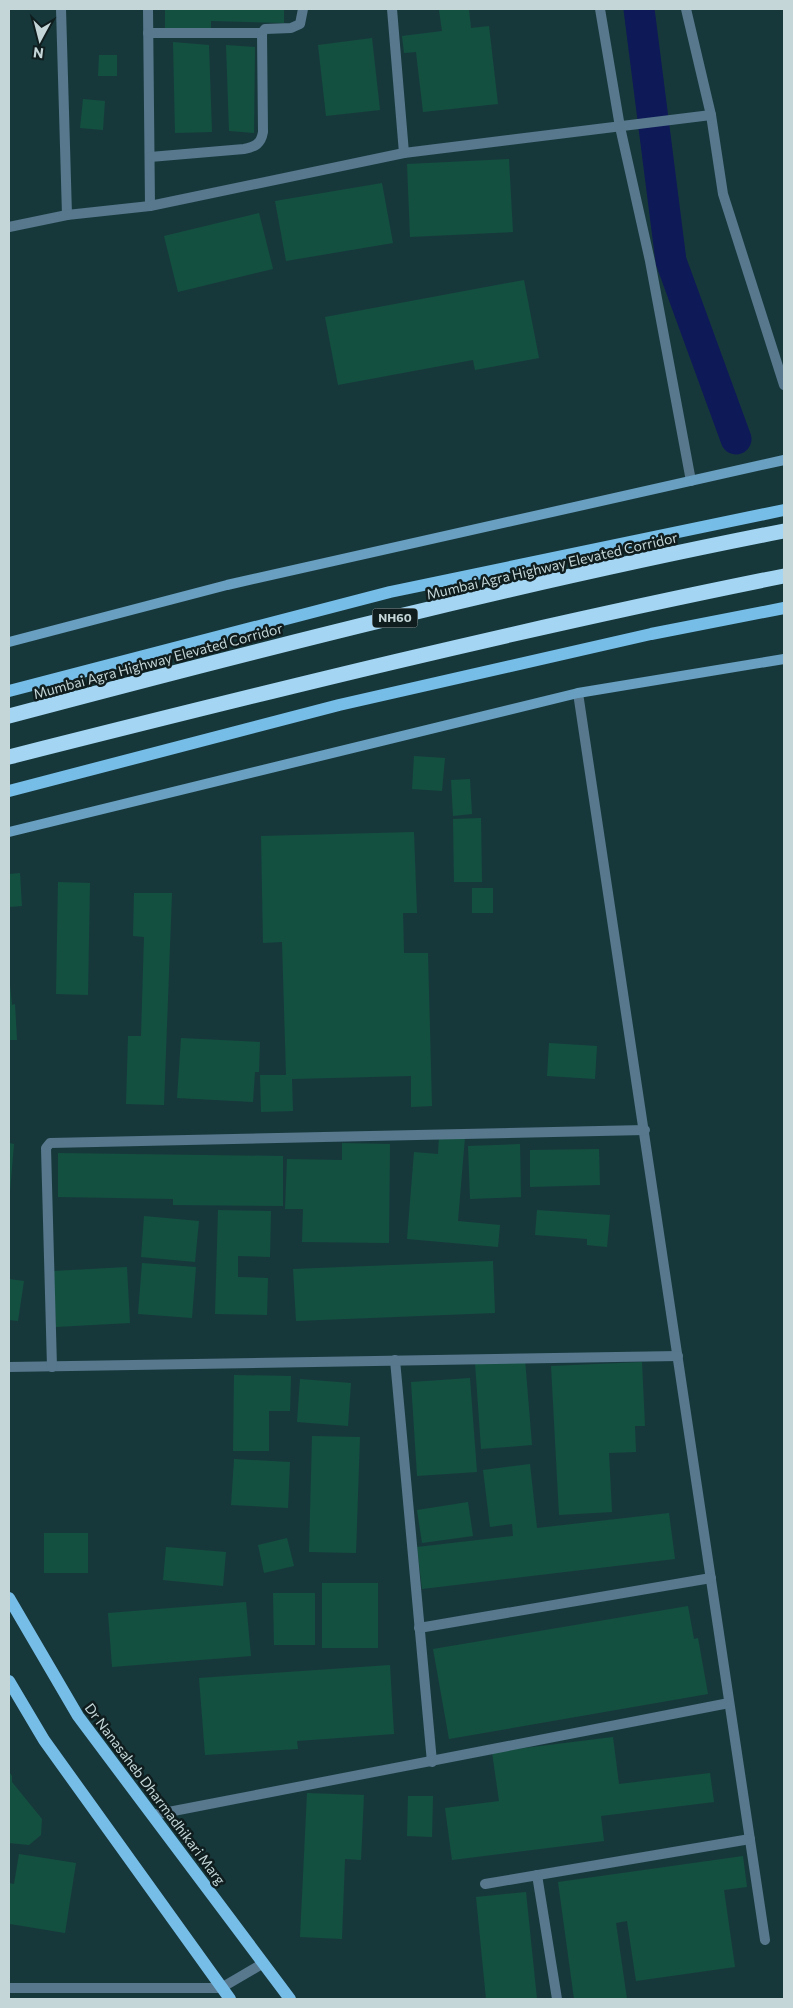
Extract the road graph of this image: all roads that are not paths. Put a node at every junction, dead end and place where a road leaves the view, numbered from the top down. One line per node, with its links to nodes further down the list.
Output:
1 (61, 9): 14 (street)
2 (148, 9): 7 (street)
3 (303, 9): 8 (street)
4 (392, 9): 11 (street)
5 (600, 9): 10 (street)
6 (686, 9): 9 (street)
7 (148, 33): 8 (street); 12 (street)
8 (262, 33): 12 (street)
9 (711, 115): 10 (street); 16 (street)
10 (624, 127): 11 (street); 18 (street)
11 (404, 154): 13 (street)
12 (150, 157): 13 (street)
13 (150, 206): 14 (street)
14 (68, 215): 15 (street)
15 (9, 228)
16 (784, 385)
17 (784, 460): 18 (street)
18 (691, 481): 23 (street)
19 (784, 510): 25 (main road)
20 (784, 531): 27 (highway, Mumbai Agra Highway Elevated Corridor / NH60)
21 (784, 576): 28 (highway)
22 (784, 608): 29 (main road)
23 (9, 642)
24 (784, 659): 26 (street)
25 (9, 691)
26 (578, 693): 30 (street); 31 (street)
27 (9, 716)
28 (9, 757)
29 (9, 791)
30 (9, 832)
31 (645, 1130): 32 (street); 35 (street)
32 (678, 1356): 33 (street); 36 (street)
33 (395, 1360): 35 (street); 38 (street)
34 (9, 1367): 35 (street)
35 (52, 1367)
36 (711, 1578): 38 (street); 40 (street)
37 (9, 1598): 42 (main road, Dr Nanasaheb Dharmadhikari Marg)
38 (419, 1628): 41 (street)
39 (9, 1681): 49 (main road)
40 (729, 1703): 41 (street); 43 (street)
41 (432, 1762): 42 (street)
42 (153, 1814): 47 (main road, Dr Nanasaheb Dharmadhikari Marg)
43 (750, 1839): 44 (street); 46 (street)
44 (537, 1875): 45 (street); 52 (street)
45 (485, 1884)
46 (765, 1940)
47 (262, 1964): 49 (street); 51 (main road, Dr Nanasaheb Dharmadhikari Marg)
48 (9, 1988): 49 (street)
49 (221, 1988): 50 (main road)
50 (230, 1999)
51 (290, 1999)
52 (557, 1999)

